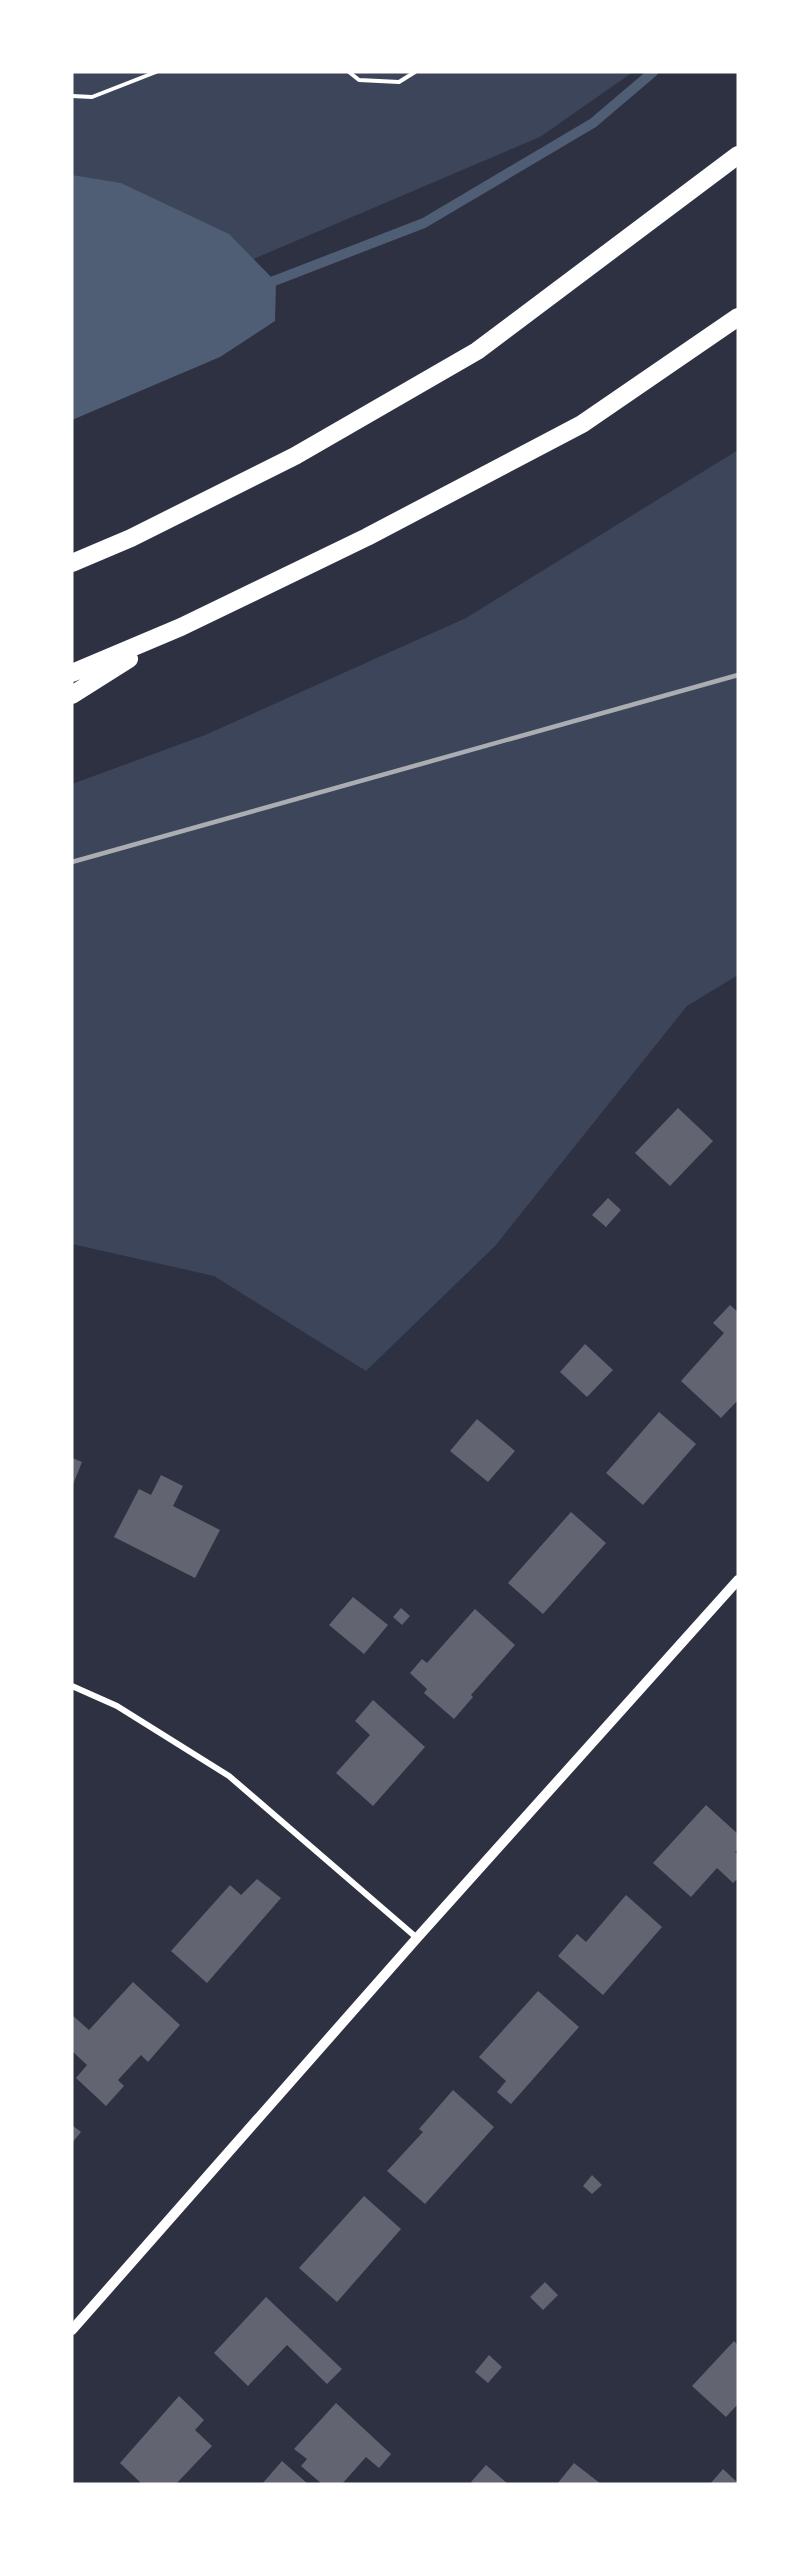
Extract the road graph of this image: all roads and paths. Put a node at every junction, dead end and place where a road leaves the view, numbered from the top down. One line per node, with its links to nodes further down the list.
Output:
1 (156, 72): 4 (path)
2 (348, 72): 3 (path)
3 (415, 72)
4 (72, 96)
5 (738, 155): 7 (highway)
6 (738, 317): 8 (highway)
7 (72, 563)
8 (181, 627): 9 (highway); 10 (highway)
9 (72, 673)
10 (72, 695)
11 (738, 1580): 13 (street)
12 (72, 1686): 13 (street)
13 (417, 1938): 14 (street)
14 (72, 2330)

